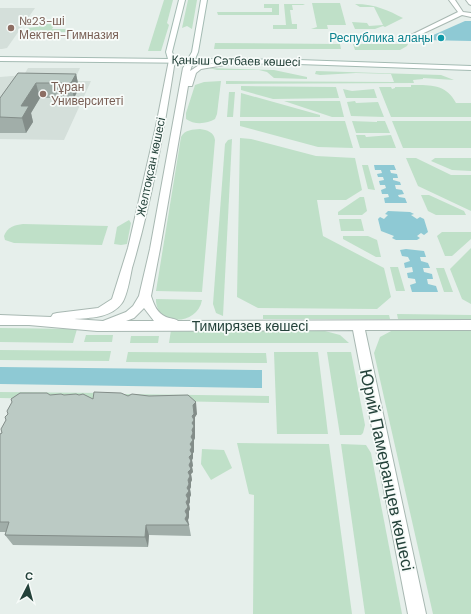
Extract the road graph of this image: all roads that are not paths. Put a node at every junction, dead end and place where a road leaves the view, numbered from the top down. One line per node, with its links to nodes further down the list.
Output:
1 (182, 0): 10 (street, Желтоқсан көшесі)
2 (204, 0): 11 (street)
3 (452, 0): 6 (street)
4 (469, 0): 5 (street)
5 (471, 3)
6 (461, 13): 7 (street); 8 (street)
7 (471, 15)
8 (407, 39)
9 (0, 59): 10 (street, Қаныш Сәтбаев көшесі)
10 (172, 60): 11 (street, Қаныш Сәтбаев көшесі); 15 (street, Желтоқсан көшесі)
11 (191, 60): 12 (street, Қаныш Сәтбаев көшесі); 14 (street)
12 (239, 61): 13 (street, Қаныш Сәтбаев көшесі); 14 (street)
13 (471, 68)
14 (178, 113): 16 (street, Желтоқсан көшесі)
15 (160, 126): 16 (street); 18 (street, Желтоқсан көшесі)
16 (176, 126): 17 (street, Желтоқсан көшесі)
17 (145, 296): 23 (street); 24 (street)
18 (87, 314): 20 (street, Тимирязев көшесі)
19 (0, 320): 20 (street, Тимирязев көшесі)
20 (29, 320): 23 (street, Тимирязев көшесі)
21 (358, 325): 22 (street, Тимирязев көшесі); 24 (street, Тимирязев көшесі); 25 (street, Юрий Памеранцев көшесі)
22 (471, 325)
23 (97, 326): 24 (street, Тимирязев көшесі)
24 (195, 327)
25 (417, 614)

